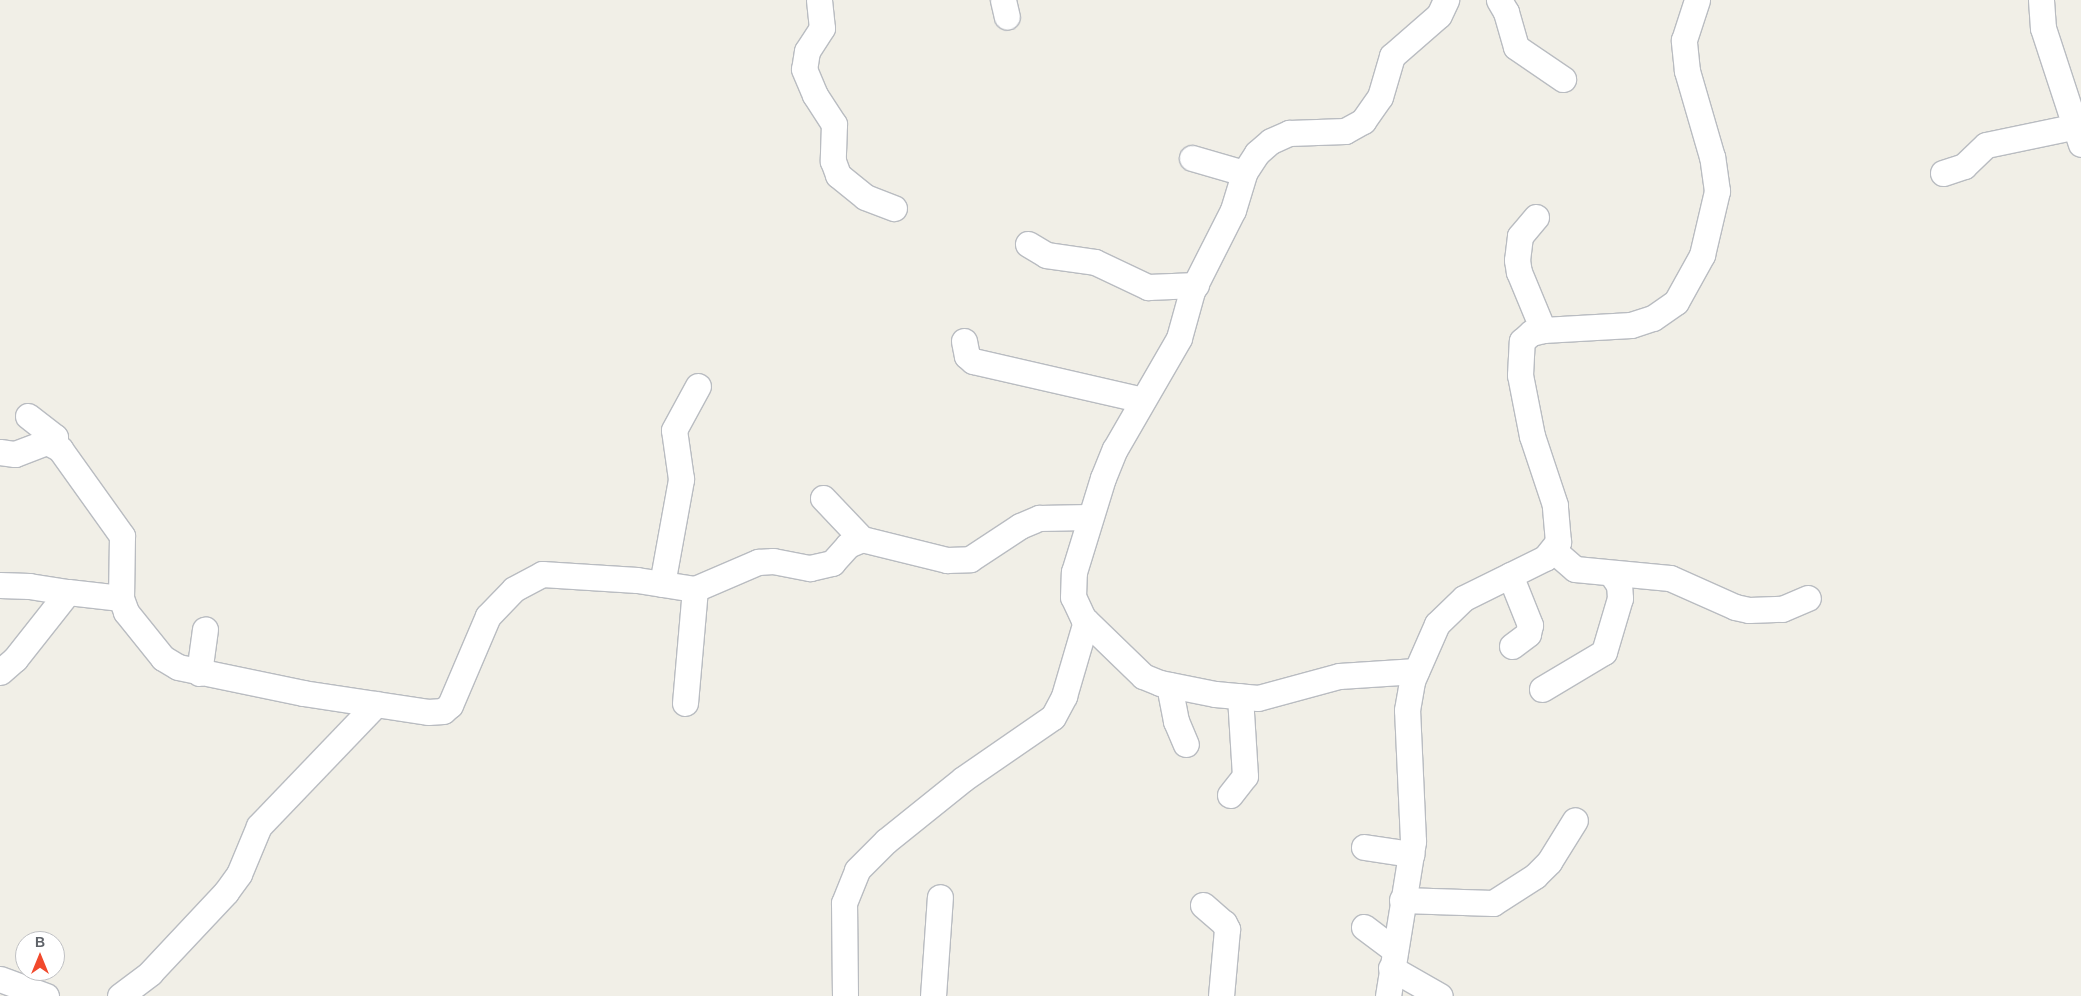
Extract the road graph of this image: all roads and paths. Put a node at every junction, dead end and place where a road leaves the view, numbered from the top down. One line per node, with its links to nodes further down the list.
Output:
1 (819, 0): 11 (street)
2 (1446, 0): 9 (street)
3 (1498, 0): 6 (street)
4 (1697, 0): 15 (street)
5 (2042, 0): 7 (street)
6 (1563, 79)
7 (2079, 135): 10 (street)
8 (1192, 158): 9 (street)
9 (1244, 173): 14 (street)
10 (1943, 173)
11 (894, 208)
12 (1536, 216): 15 (street)
13 (1028, 244): 14 (street)
14 (1196, 285): 18 (street)
15 (1542, 330): 25 (street)
16 (964, 341): 18 (street)
17 (698, 386): 28 (street)
18 (1143, 400): 23 (street)
19 (28, 416): 20 (street)
20 (55, 445): 21 (street); 32 (street)
21 (0, 452)
22 (823, 498): 24 (street)
23 (1089, 517): 24 (street); 34 (street)
24 (862, 539): 30 (street)
25 (1553, 550): 26 (street); 27 (street)
26 (1611, 573): 33 (street); 41 (street)
27 (1510, 576): 36 (street); 38 (street)
28 (662, 584): 30 (street); 44 (street)
29 (0, 586): 31 (street)
30 (695, 589): 43 (street)
31 (68, 592): 32 (street); 37 (street)
32 (121, 598): 39 (street)
33 (1808, 598)
34 (1086, 620): 40 (street); 58 (street)
35 (205, 629): 39 (street)
36 (1512, 646)
37 (0, 672)
38 (1416, 672): 42 (street); 49 (street)
39 (199, 673): 44 (street)
40 (1169, 685): 42 (street); 45 (street)
41 (1542, 689)
42 (1240, 696): 46 (street)
43 (685, 703)
44 (376, 704): 57 (street)
45 (1186, 744)
46 (1230, 795)
47 (1574, 820): 51 (street)
48 (1364, 847): 49 (street)
49 (1411, 854): 51 (street)
50 (940, 897): 59 (street)
51 (1402, 900): 54 (street)
52 (1203, 905): 60 (street)
53 (1364, 926): 54 (street)
54 (1392, 959): 61 (street); 62 (street)
55 (6, 987): 56 (street)
56 (46, 996)
57 (120, 996)
58 (846, 996)
59 (933, 996)
60 (1221, 996)
61 (1388, 996)
62 (1440, 996)

